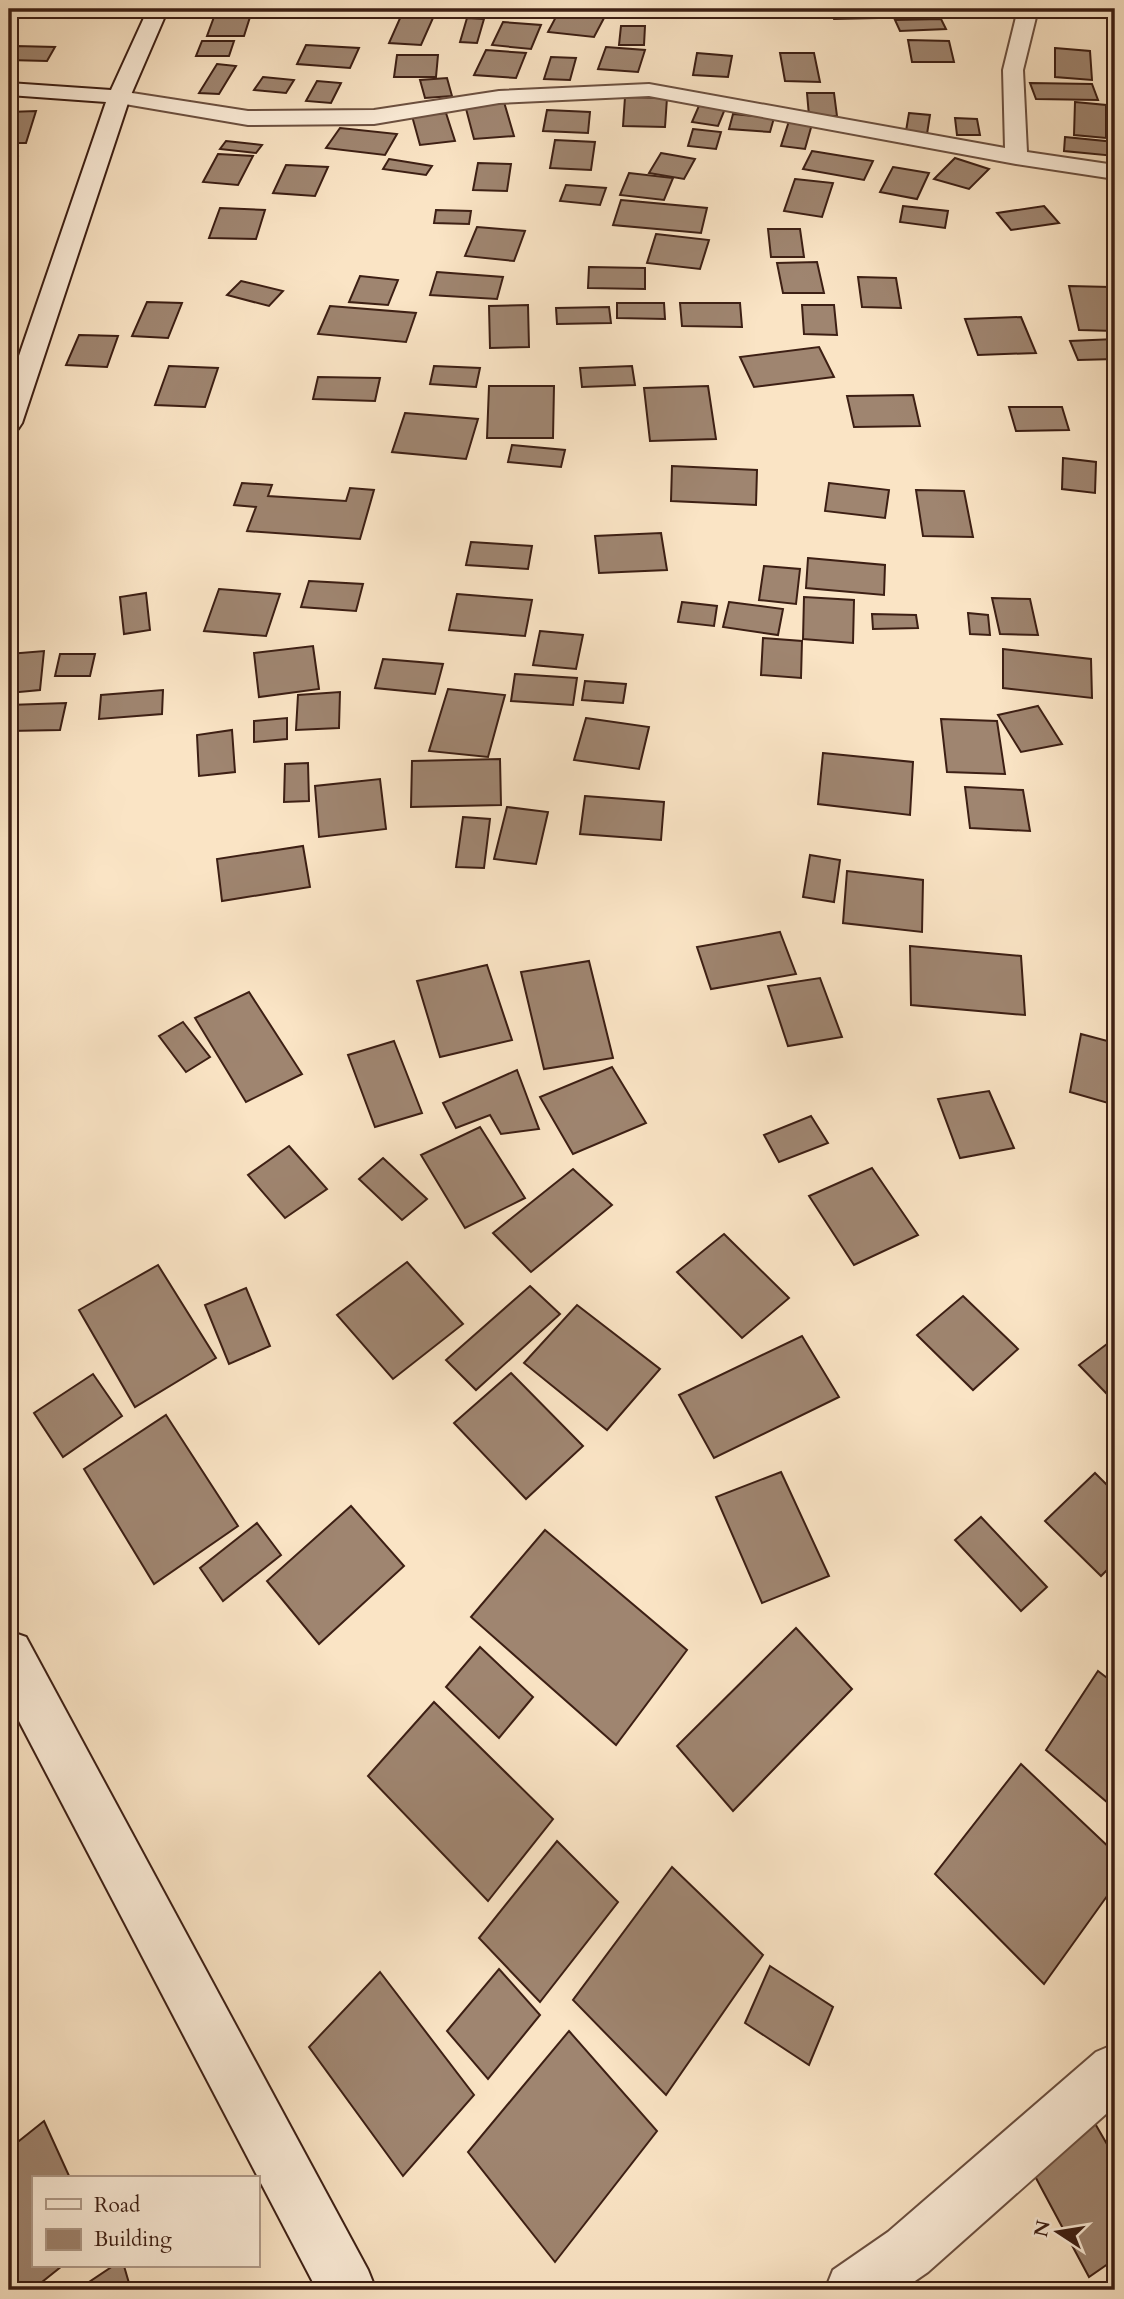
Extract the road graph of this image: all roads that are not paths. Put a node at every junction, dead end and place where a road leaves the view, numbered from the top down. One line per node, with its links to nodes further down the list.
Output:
1 (158, 9): 4 (street)
2 (1028, 9): 5 (street)
3 (9, 89): 4 (street)
4 (120, 97): 5 (street); 7 (street)
5 (1016, 157): 6 (street)
6 (1115, 172)
7 (9, 424)
8 (9, 1654): 10 (street)
9 (1115, 2071): 11 (street)
10 (348, 2290)
11 (853, 2290)

